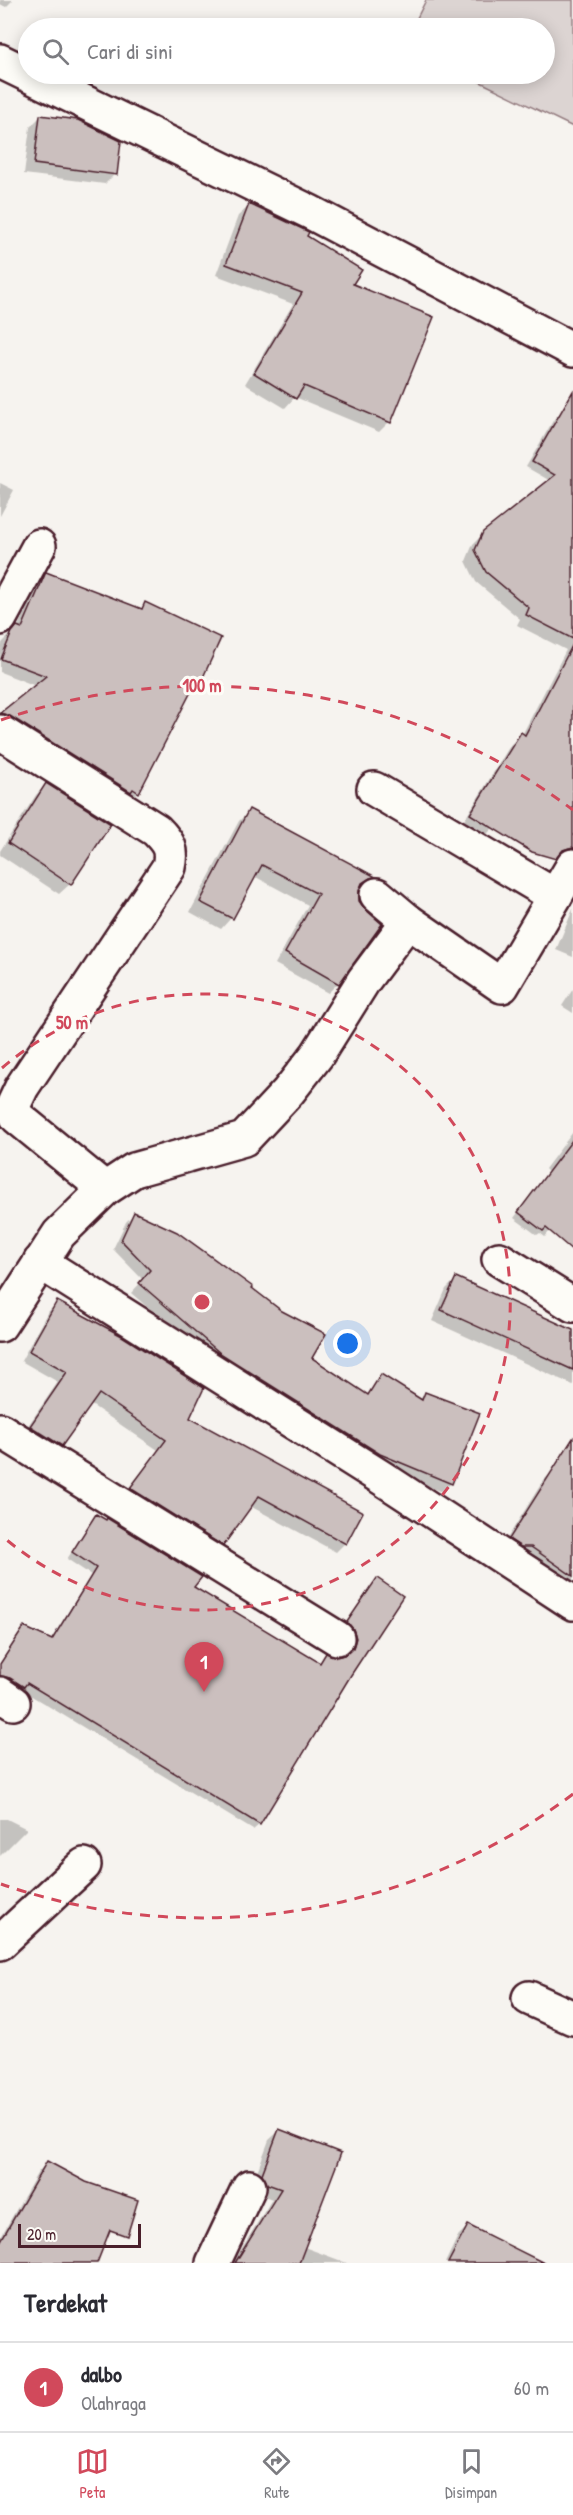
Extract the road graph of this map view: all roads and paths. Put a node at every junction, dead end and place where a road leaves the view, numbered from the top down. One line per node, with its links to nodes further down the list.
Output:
1 (0, 60): 2 (street)
2 (18, 69)
3 (49, 84): 4 (street)
4 (573, 350)
5 (39, 546): 6 (street)
6 (0, 618)
7 (0, 732): 13 (street)
8 (374, 789): 11 (street)
9 (573, 866): 11 (street)
10 (377, 895): 12 (street)
11 (555, 896): 12 (street)
12 (408, 921): 13 (street)
13 (105, 1190): 15 (street)
14 (499, 1259): 16 (street)
15 (40, 1262): 17 (street); 19 (street)
16 (573, 1305)
17 (0, 1325)
18 (0, 1430): 20 (street)
19 (573, 1603)
20 (337, 1638)
21 (84, 1865): 22 (street)
22 (0, 1943)
23 (529, 1998): 24 (street)
24 (573, 2018)
25 (249, 2187): 26 (street)
26 (213, 2263)

